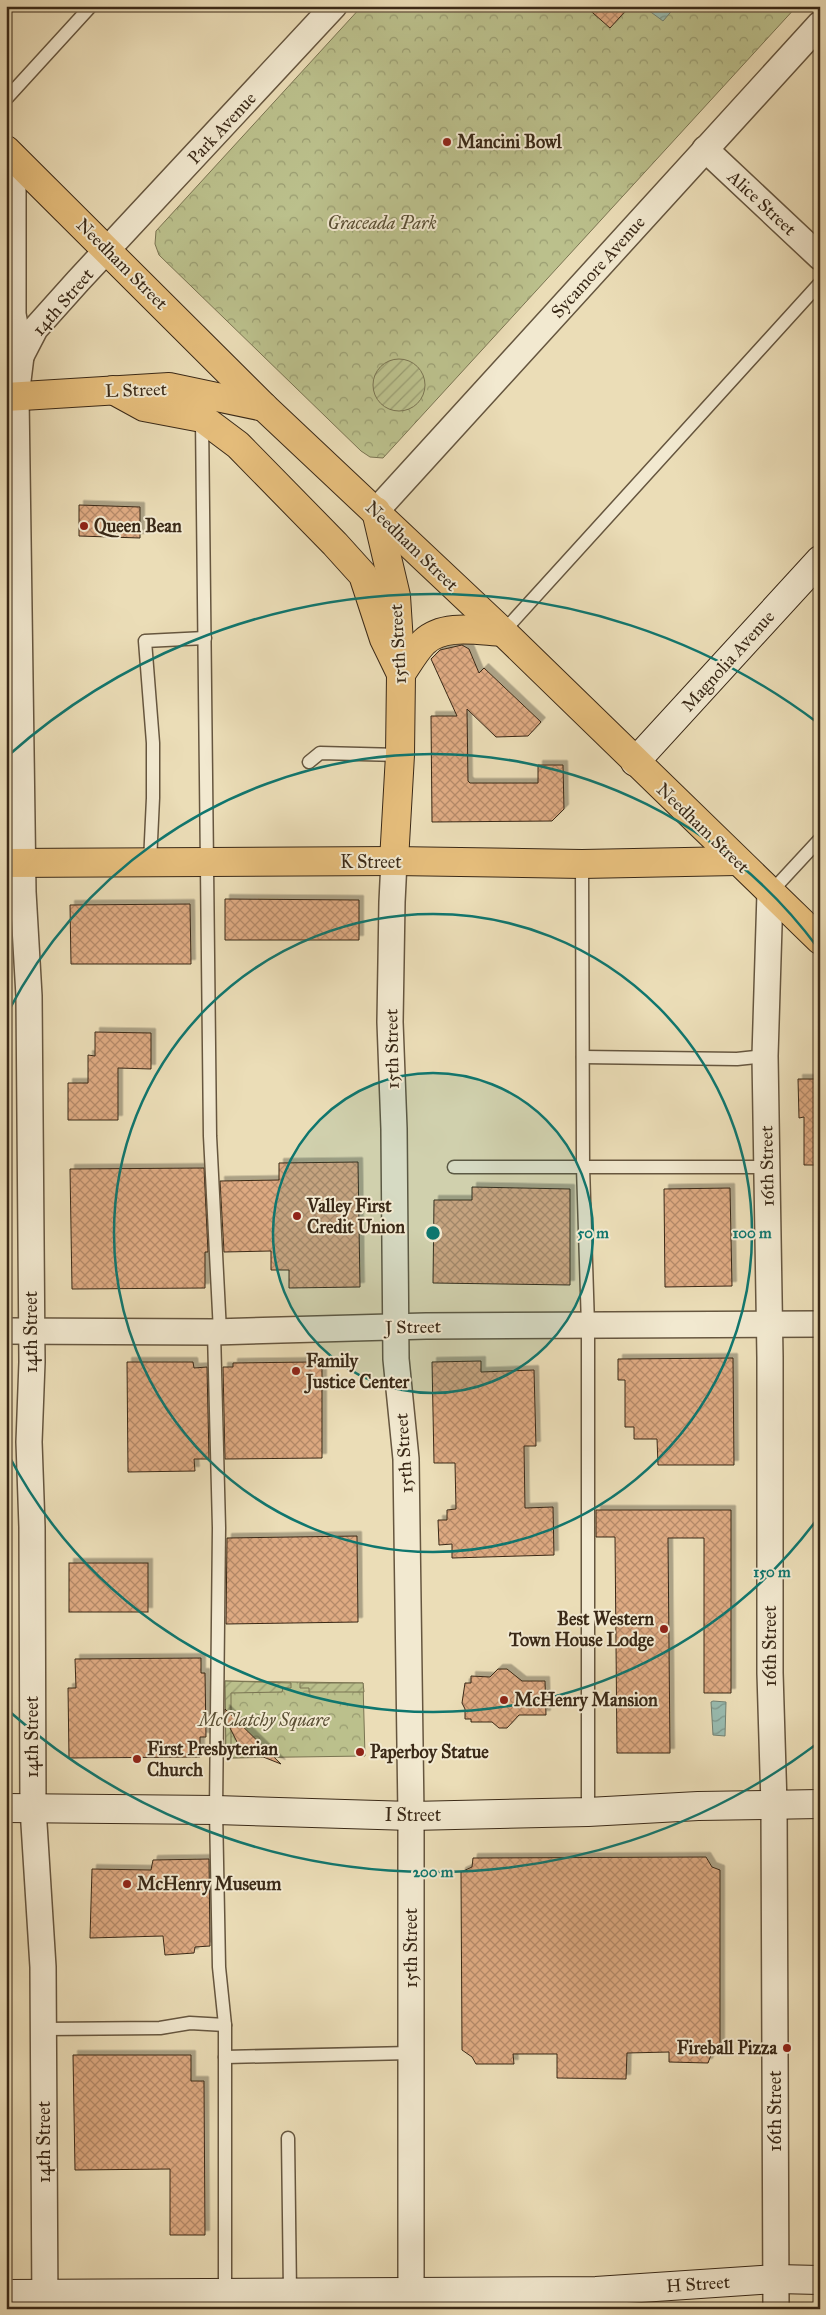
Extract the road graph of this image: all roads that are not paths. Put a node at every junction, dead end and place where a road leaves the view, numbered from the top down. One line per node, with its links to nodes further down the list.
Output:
1 (91, 6): 4 (lane)
2 (334, 6): 7 (street, Park Avenue)
3 (820, 24): 5 (street, Sycamore Avenue)
4 (6, 99)
5 (705, 149): 8 (street, Alice Street); 15 (street, Sycamore Avenue)
6 (10, 153): 7 (main road, Needham Street); 10 (street, 14th Street)
7 (109, 250): 10 (street, 14th Street); 13 (main road, Needham Street)
8 (820, 257)
9 (820, 283): 17 (lane)
10 (21, 356): 12 (street, 14th Street)
11 (113, 390): 12 (main road, L Street); 13 (main road, L Street); 14 (main road)
12 (11, 397): 20 (street, 14th Street)
13 (264, 407): 15 (main road, Needham Street)
14 (202, 418): 18 (lane); 19 (main road)
15 (376, 511): 17 (main road, Needham Street); 19 (main road, 15th Street)
16 (820, 560): 23 (street, Magnolia Avenue)
17 (503, 632): 19 (main road); 23 (main road, Needham Street)
18 (205, 638): 25 (lane); 27 (lane)
19 (401, 674): 21 (main road, 15th Street)
20 (14, 722): 29 (street, 14th Street)
21 (400, 755): 22 (lane); 28 (main road, 15th Street)
22 (309, 762)
23 (635, 762): 26 (main road, Needham Street)
24 (820, 839): 31 (lane)
25 (206, 861): 27 (main road, K Street); 28 (main road, K Street); 44 (lane)
26 (737, 861): 30 (main road, K Street); 31 (main road, Needham Street)
27 (150, 862): 29 (main road, K Street)
28 (394, 862): 30 (main road, K Street); 41 (street, 15th Street)
29 (15, 863): 43 (street, 14th Street)
30 (582, 864): 34 (lane)
31 (770, 893): 32 (main road, Needham Street); 33 (street, 16th Street)
32 (820, 940)
33 (765, 1056): 34 (lane); 37 (street, 16th Street)
34 (583, 1057): 36 (lane)
35 (454, 1167): 36 (lane)
36 (583, 1167): 37 (lane); 40 (lane)
37 (767, 1167): 38 (street, 16th Street)
38 (769, 1323): 39 (street, J Street); 40 (street, J Street); 46 (street, 16th Street)
39 (820, 1324)
40 (588, 1326): 41 (street, J Street); 49 (lane)
41 (396, 1327): 44 (street, J Street); 50 (street, 15th Street)
42 (6, 1331): 43 (street, J Street)
43 (32, 1332): 44 (street, J Street); 47 (street, 14th Street)
44 (217, 1332): 48 (lane)
45 (820, 1804): 46 (street, I Street)
46 (774, 1805): 49 (street, I Street); 56 (street, 16th Street)
47 (19, 1808): 48 (street, I Street); 52 (street, 14th Street)
48 (216, 1810): 50 (street, I Street); 51 (lane)
49 (588, 1812): 50 (street, I Street)
50 (411, 1816): 53 (street, 15th Street)
51 (225, 2025): 52 (lane); 54 (lane)
52 (43, 2030): 62 (street, 14th Street)
53 (411, 2053): 54 (lane); 60 (street, 15th Street)
54 (225, 2057): 63 (lane)
55 (288, 2138): 59 (lane)
56 (776, 2279): 57 (street, H Street); 61 (street, H Street); 64 (street, 16th Street)
57 (820, 2280)
58 (6, 2294): 62 (street, H Street)
59 (293, 2298): 60 (street, H Street); 63 (street, H Street)
60 (411, 2300): 61 (street, H Street)
61 (596, 2300)
62 (45, 2301): 63 (street, H Street)
63 (225, 2301)
64 (776, 2309)

